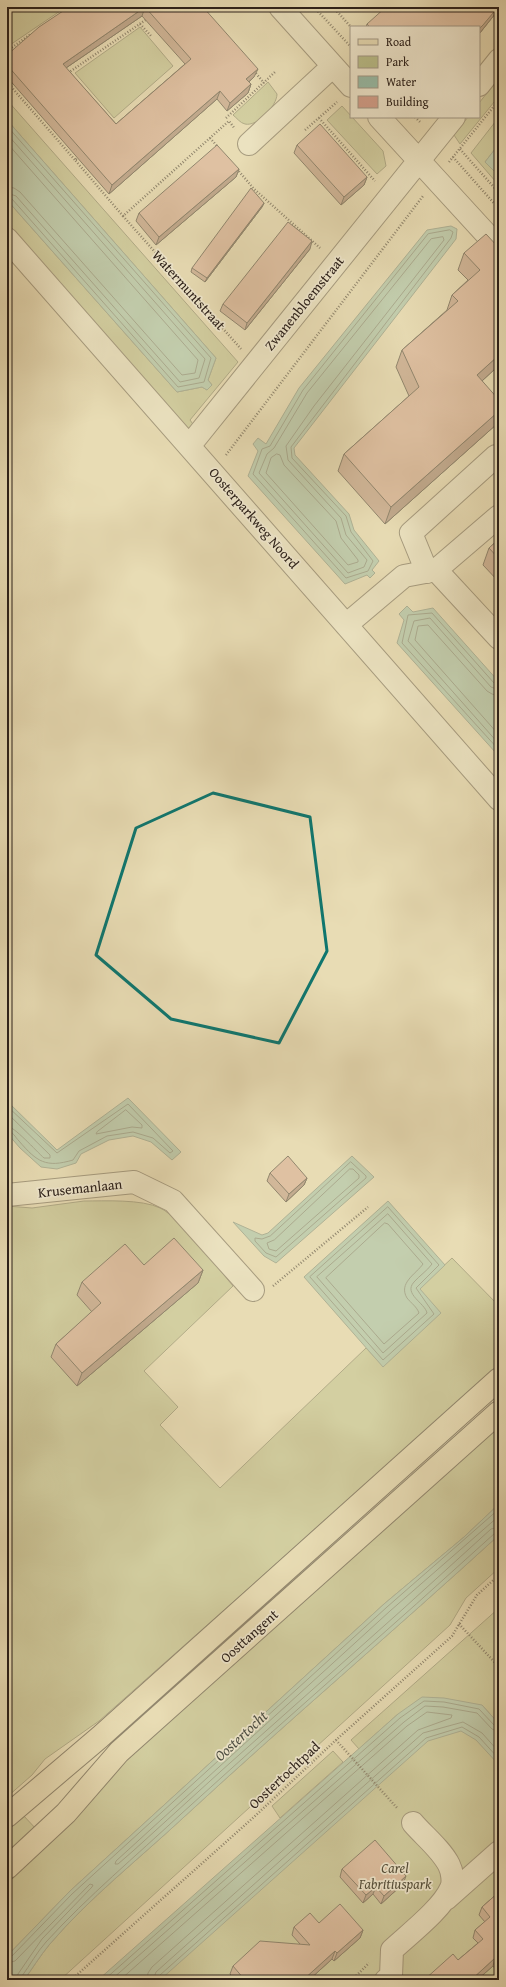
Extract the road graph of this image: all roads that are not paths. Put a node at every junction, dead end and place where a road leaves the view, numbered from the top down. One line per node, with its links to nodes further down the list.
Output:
1 (280, 7): 3 (street)
2 (499, 60): 4 (street)
3 (333, 66): 5 (street); 8 (street)
4 (480, 84)
5 (346, 93)
6 (380, 118): 9 (street)
7 (448, 124): 9 (street, Zwanenbloemstraat)
8 (249, 144)
9 (418, 161): 11 (street); 12 (street, Zwanenbloemstraat)
10 (7, 239): 12 (street, Oosterparkweg Noord)
11 (499, 248)
12 (190, 445): 16 (street, Oosterparkweg Noord)
13 (496, 456): 15 (street)
14 (499, 516): 15 (street)
15 (432, 571): 16 (street); 17 (street)
16 (346, 625): 18 (street, Oosterparkweg Noord)
17 (499, 638)
18 (499, 799)
19 (7, 1195): 20 (street, Krusemanlaan)
20 (261, 1289)
21 (499, 1379): 23 (main road, Oosttangent)
22 (499, 1412): 26 (main road, Oosttangent)
23 (7, 1816)
24 (413, 1823): 27 (street)
25 (499, 1852): 27 (street)
26 (7, 1868)
27 (446, 1899): 28 (street)
28 (386, 1980)

